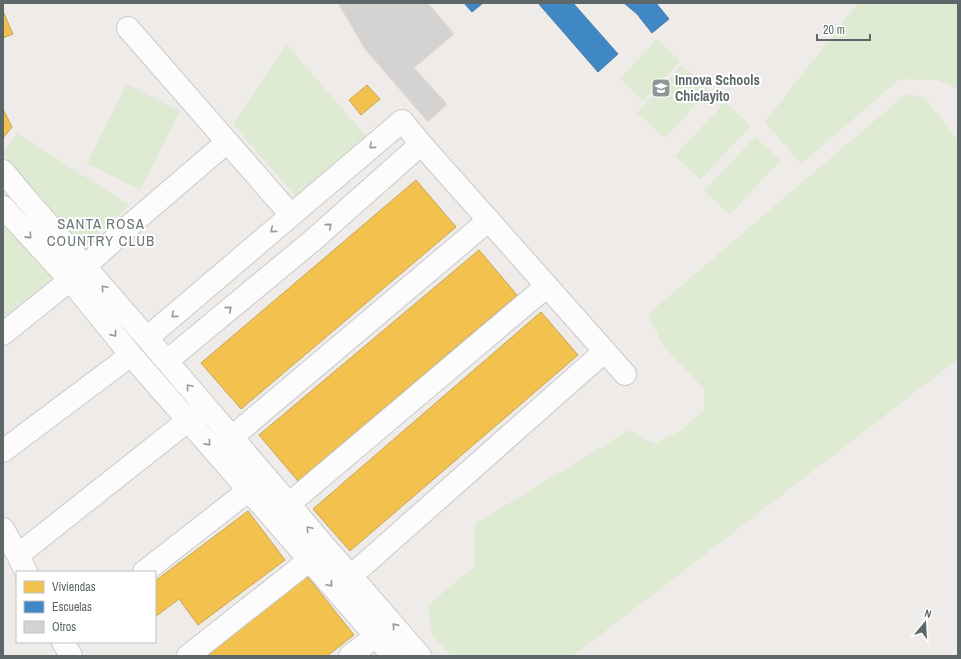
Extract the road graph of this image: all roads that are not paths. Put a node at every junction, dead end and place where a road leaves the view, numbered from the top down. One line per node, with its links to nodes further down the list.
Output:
1 (128, 28): 2 (street)
2 (228, 142): 6 (street); 8 (street)
3 (421, 144): 6 (street, one-way to 6); 7 (street); 14 (street, one-way to 3)
4 (4, 174): 8 (street)
5 (3, 207): 8 (street, one-way to 8)
6 (291, 215): 11 (street, one-way to 11)
7 (488, 220): 9 (street); 18 (street)
8 (77, 273): 10 (street); 11 (street, one-way to 8); 13 (street, one-way to 13)
9 (548, 286): 12 (street); 21 (street)
10 (3, 334)
11 (148, 338): 14 (street)
12 (605, 351): 15 (street); 26 (street)
13 (131, 355): 17 (street); 19 (street)
14 (167, 361): 16 (street, one-way to 14)
15 (625, 374)
16 (205, 406): 17 (street); 18 (street)
17 (188, 420): 20 (street, one-way to 20); 24 (street)
18 (232, 437): 21 (street)
19 (3, 451)
20 (248, 490): 23 (street); 25 (street)
21 (289, 504): 23 (street, one-way to 21)
22 (3, 529): 24 (street)
23 (317, 554): 26 (street); 27 (street, one-way to 27); 30 (street)
24 (22, 564)
25 (145, 571)
26 (352, 576): 33 (street, one-way to 26)
27 (376, 636): 31 (street); 32 (street)
28 (64, 643): 29 (street)
29 (71, 656)
30 (188, 656)
31 (350, 656)
32 (393, 656)
33 (420, 656)

